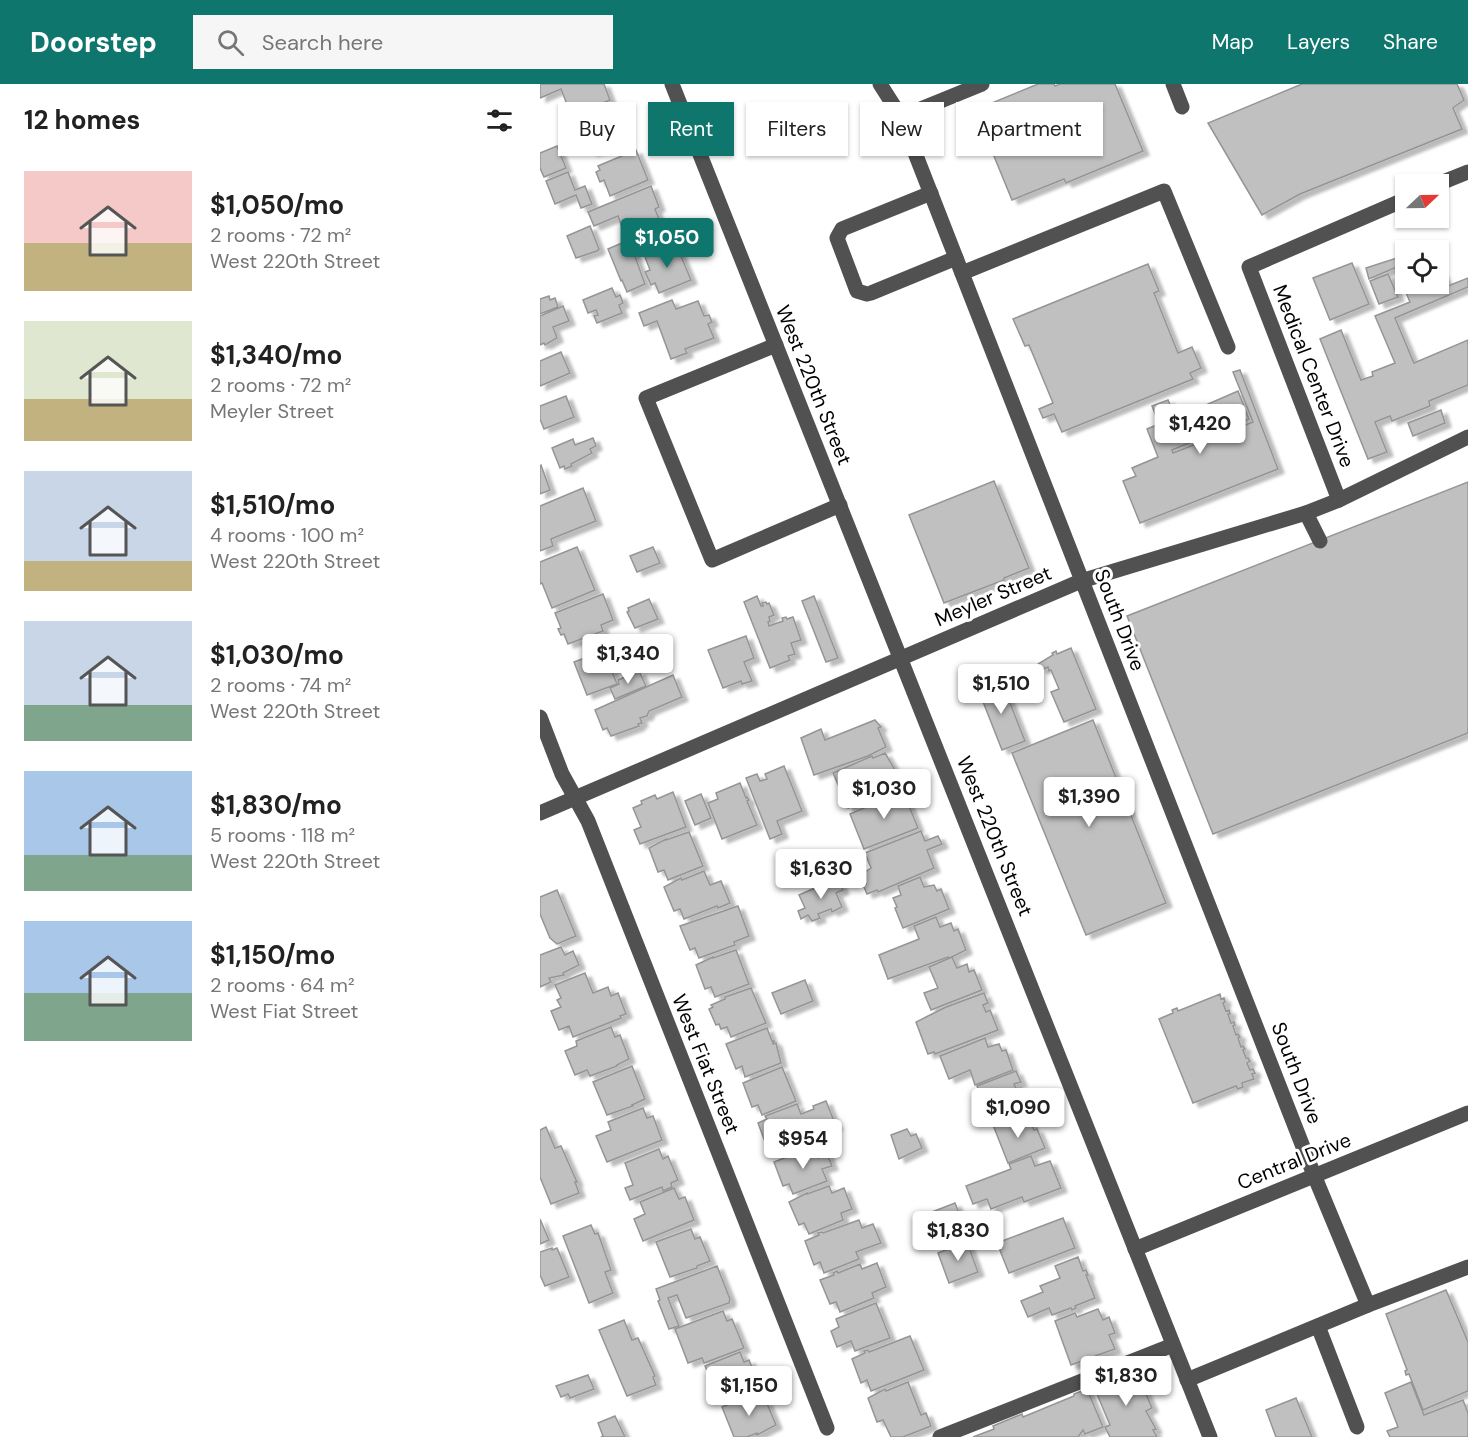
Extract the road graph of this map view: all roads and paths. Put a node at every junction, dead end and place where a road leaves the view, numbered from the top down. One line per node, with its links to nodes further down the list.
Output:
1 (672, 84): 14 (street, West 220th Street)
2 (880, 84): 5 (street, South Drive)
3 (982, 84): 6 (street)
4 (1173, 84): 7 (street)
5 (891, 102)
6 (938, 102)
7 (1182, 107)
8 (916, 156): 11 (street, South Drive)
9 (1468, 172): 10 (street)
10 (1449, 180)
11 (931, 193): 13 (street, South Drive); 13 (street)
12 (1395, 204): 17 (street, Medical Center Drive)
13 (959, 266): 15 (street); 21 (street, South Drive)
14 (776, 345): 18 (street, West 220th Street); 18 (street)
15 (1228, 347)
16 (1468, 437): 17 (street, Meyler Street)
17 (1339, 500): 19 (street, Meyler Street)
18 (840, 505): 22 (street, West 220th Street)
19 (1306, 513): 20 (street); 21 (street, Meyler Street)
20 (1320, 541)
21 (1082, 581): 22 (street, Meyler Street); 27 (street, South Drive)
22 (901, 657): 24 (street, Meyler Street); 28 (street, West 220th Street)
23 (540, 717): 24 (street, West Fiat Street)
24 (576, 798): 25 (street, Meyler Street); 34 (street, West Fiat Street)
25 (540, 813)
26 (1468, 1114): 27 (street, Central Drive)
27 (1314, 1175): 28 (street, Central Drive); 30 (street, South Drive)
28 (1136, 1249): 32 (street, West 220th Street)
29 (1468, 1268): 30 (street)
30 (1368, 1305): 31 (street)
31 (1317, 1326): 33 (street); 35 (street)
32 (1173, 1345): 33 (street, West 220th Street); 36 (street)
33 (1187, 1380): 37 (street, West 220th Street)
34 (827, 1428)
35 (1357, 1428)
36 (940, 1437)
37 (1210, 1437)

